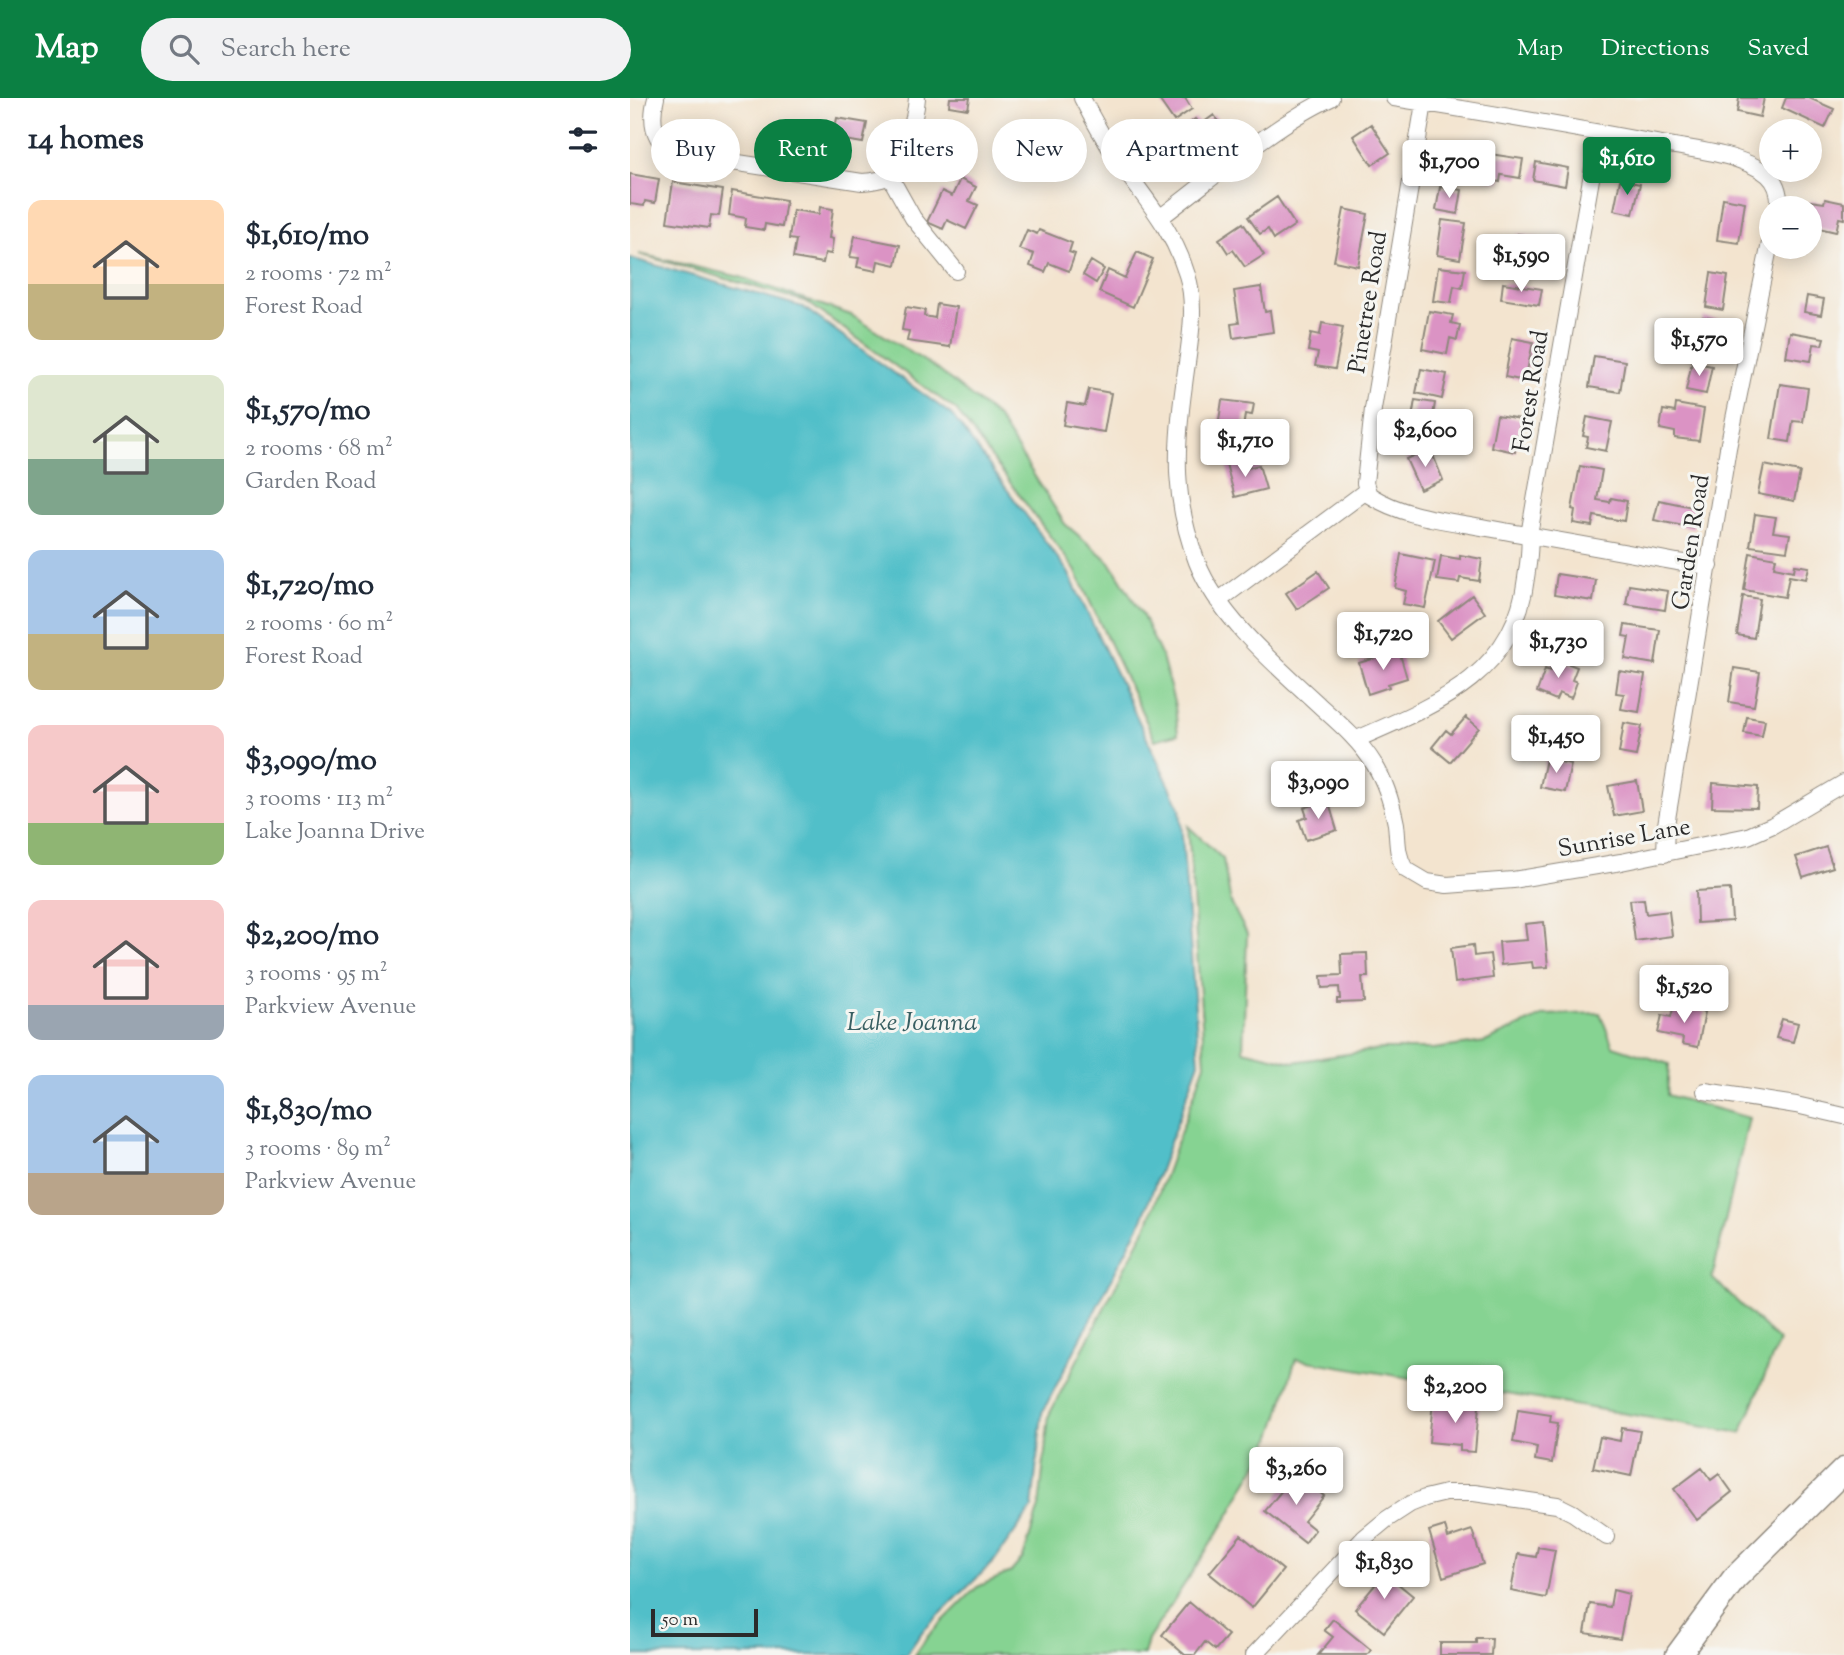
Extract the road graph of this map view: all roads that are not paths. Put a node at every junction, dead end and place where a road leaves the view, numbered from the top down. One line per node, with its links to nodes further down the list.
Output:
1 (656, 98): 9 (street)
2 (918, 98): 7 (street)
3 (1082, 98): 12 (street)
4 (1331, 98): 12 (street)
5 (1394, 98): 6 (street)
6 (1424, 103): 8 (street); 15 (street, Pinetree Road)
7 (914, 119)
8 (1599, 133): 11 (street); 16 (street, Forest Road)
9 (866, 181)
10 (894, 182): 14 (street)
11 (1779, 196)
12 (1161, 217): 18 (street)
13 (1767, 259): 17 (street, Garden Road)
14 (956, 271)
15 (1366, 491): 16 (street); 18 (street)
16 (1529, 535): 17 (street); 19 (street, Forest Road)
17 (1710, 566): 21 (street, Garden Road)
18 (1218, 601): 19 (street)
19 (1356, 739): 21 (street, Sunrise Lane)
20 (1844, 783): 21 (street, Sunrise Lane)
21 (1665, 854)
22 (1705, 1091): 23 (street)
23 (1844, 1116)
24 (1844, 1470): 27 (main road)
25 (1607, 1537): 26 (street)
26 (1254, 1655)
27 (1678, 1655)

